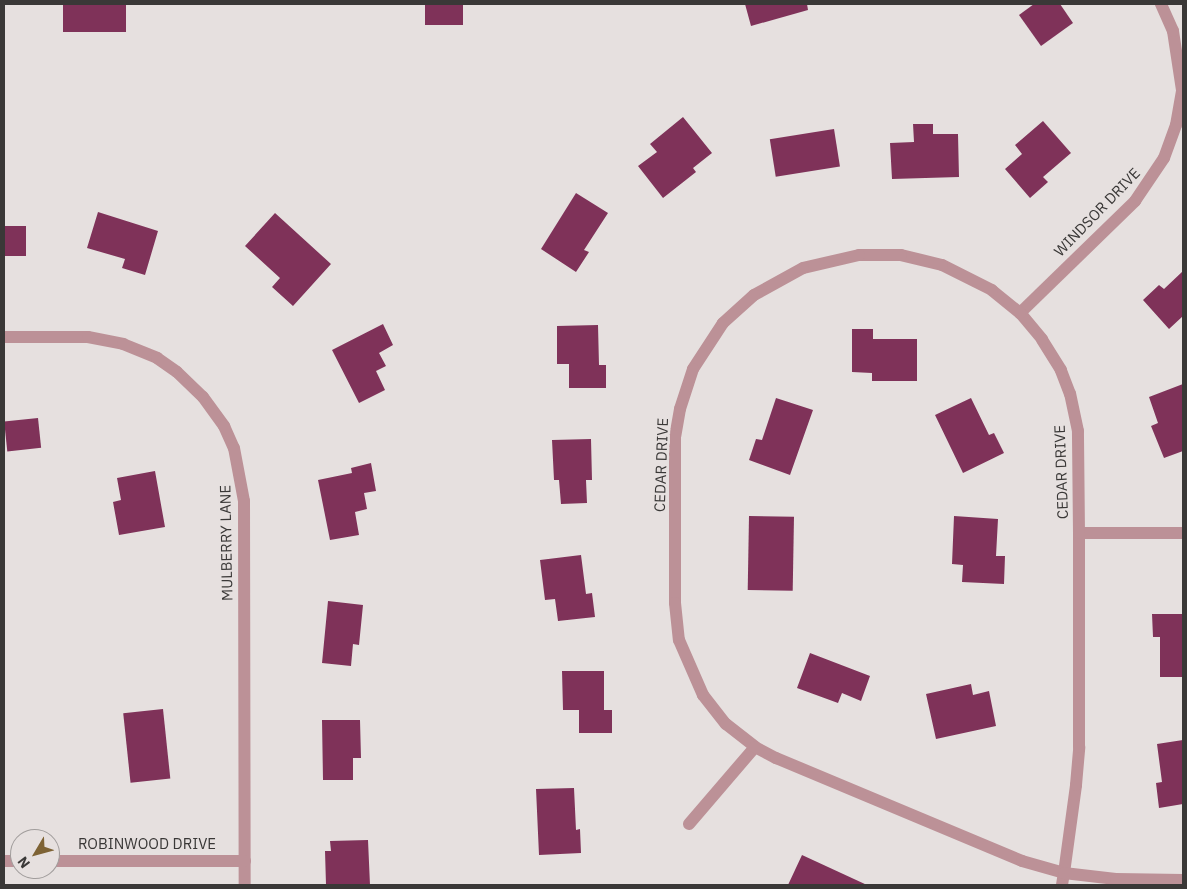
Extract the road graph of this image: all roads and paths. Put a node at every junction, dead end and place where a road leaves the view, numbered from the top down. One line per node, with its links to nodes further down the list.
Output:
1 (1161, 4): 2 (street, WINDSOR DRIVE)
2 (1020, 314): 4 (street, CEDAR DRIVE); 6 (street, CEDAR DRIVE)
3 (4, 337): 9 (street, MULBERRY LANE)
4 (1079, 533): 5 (street); 10 (street, CEDAR DRIVE)
5 (1183, 533)
6 (755, 747): 7 (street); 10 (street, CEDAR DRIVE)
7 (689, 824)
8 (60, 861): 9 (street, ROBINWOOD DRIVE)
9 (245, 861): 12 (street, MULBERRY LANE)
10 (1063, 879): 11 (street)
11 (1183, 880)
12 (245, 885)

